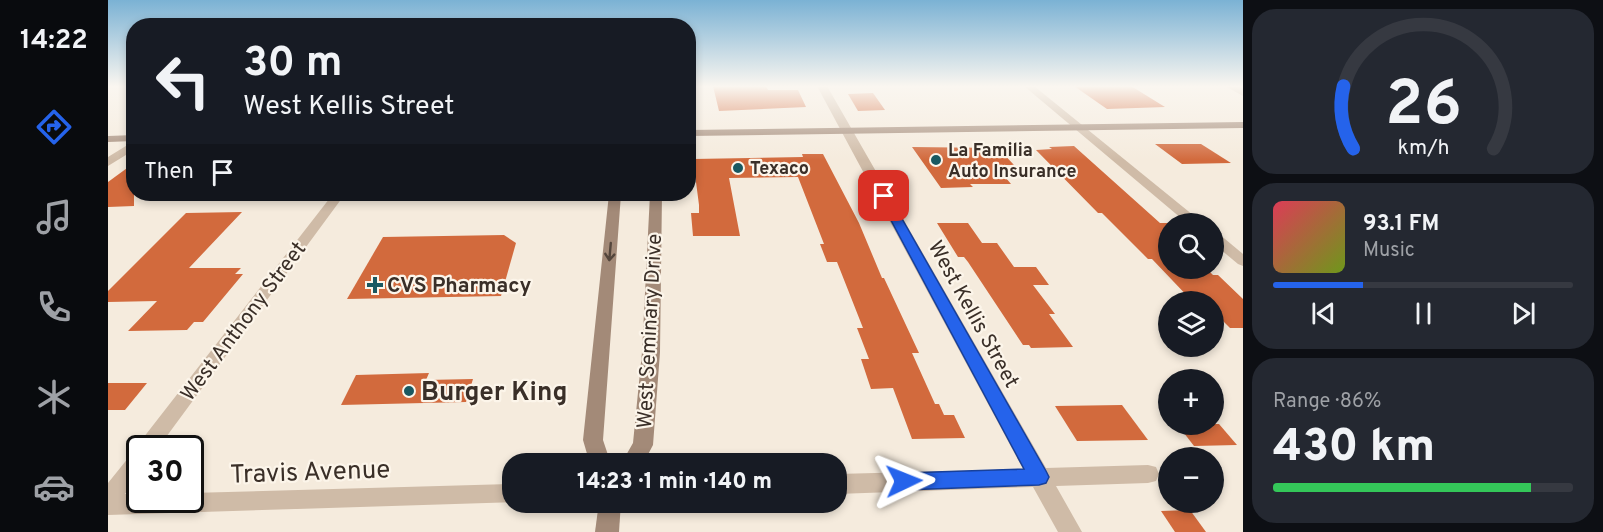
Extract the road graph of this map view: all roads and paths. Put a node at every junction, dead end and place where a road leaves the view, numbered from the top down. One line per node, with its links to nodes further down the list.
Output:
1 (836, 111): 5 (street, West Kellis Street)
2 (1059, 111): 4 (street)
3 (1243, 125): 4 (main road)
4 (1079, 127): 5 (main road); 14 (street)
5 (847, 130): 6 (main road); 22 (street, West Kellis Street)
6 (696, 133)
7 (126, 138): 8 (main road)
8 (108, 139)
9 (126, 150): 10 (street)
10 (108, 162)
11 (334, 201): 17 (street, West Anthony Street)
12 (614, 201): 18 (main road, West Seminary Drive, one-way to 18)
13 (656, 201): 19 (main road, West Seminary Drive)
14 (1184, 213)
15 (1224, 245): 16 (street)
16 (1243, 261)
17 (157, 435)
18 (597, 453)
19 (638, 453)
20 (1148, 474): 22 (street)
21 (126, 476): 25 (street)
22 (1039, 477): 23 (street); 29 (street, West Kellis Street)
23 (847, 484)
24 (502, 494): 26 (street, Travis Avenue)
25 (108, 500)
26 (108, 505)
27 (609, 513): 28 (main road)
28 (607, 532)
29 (1070, 532)

